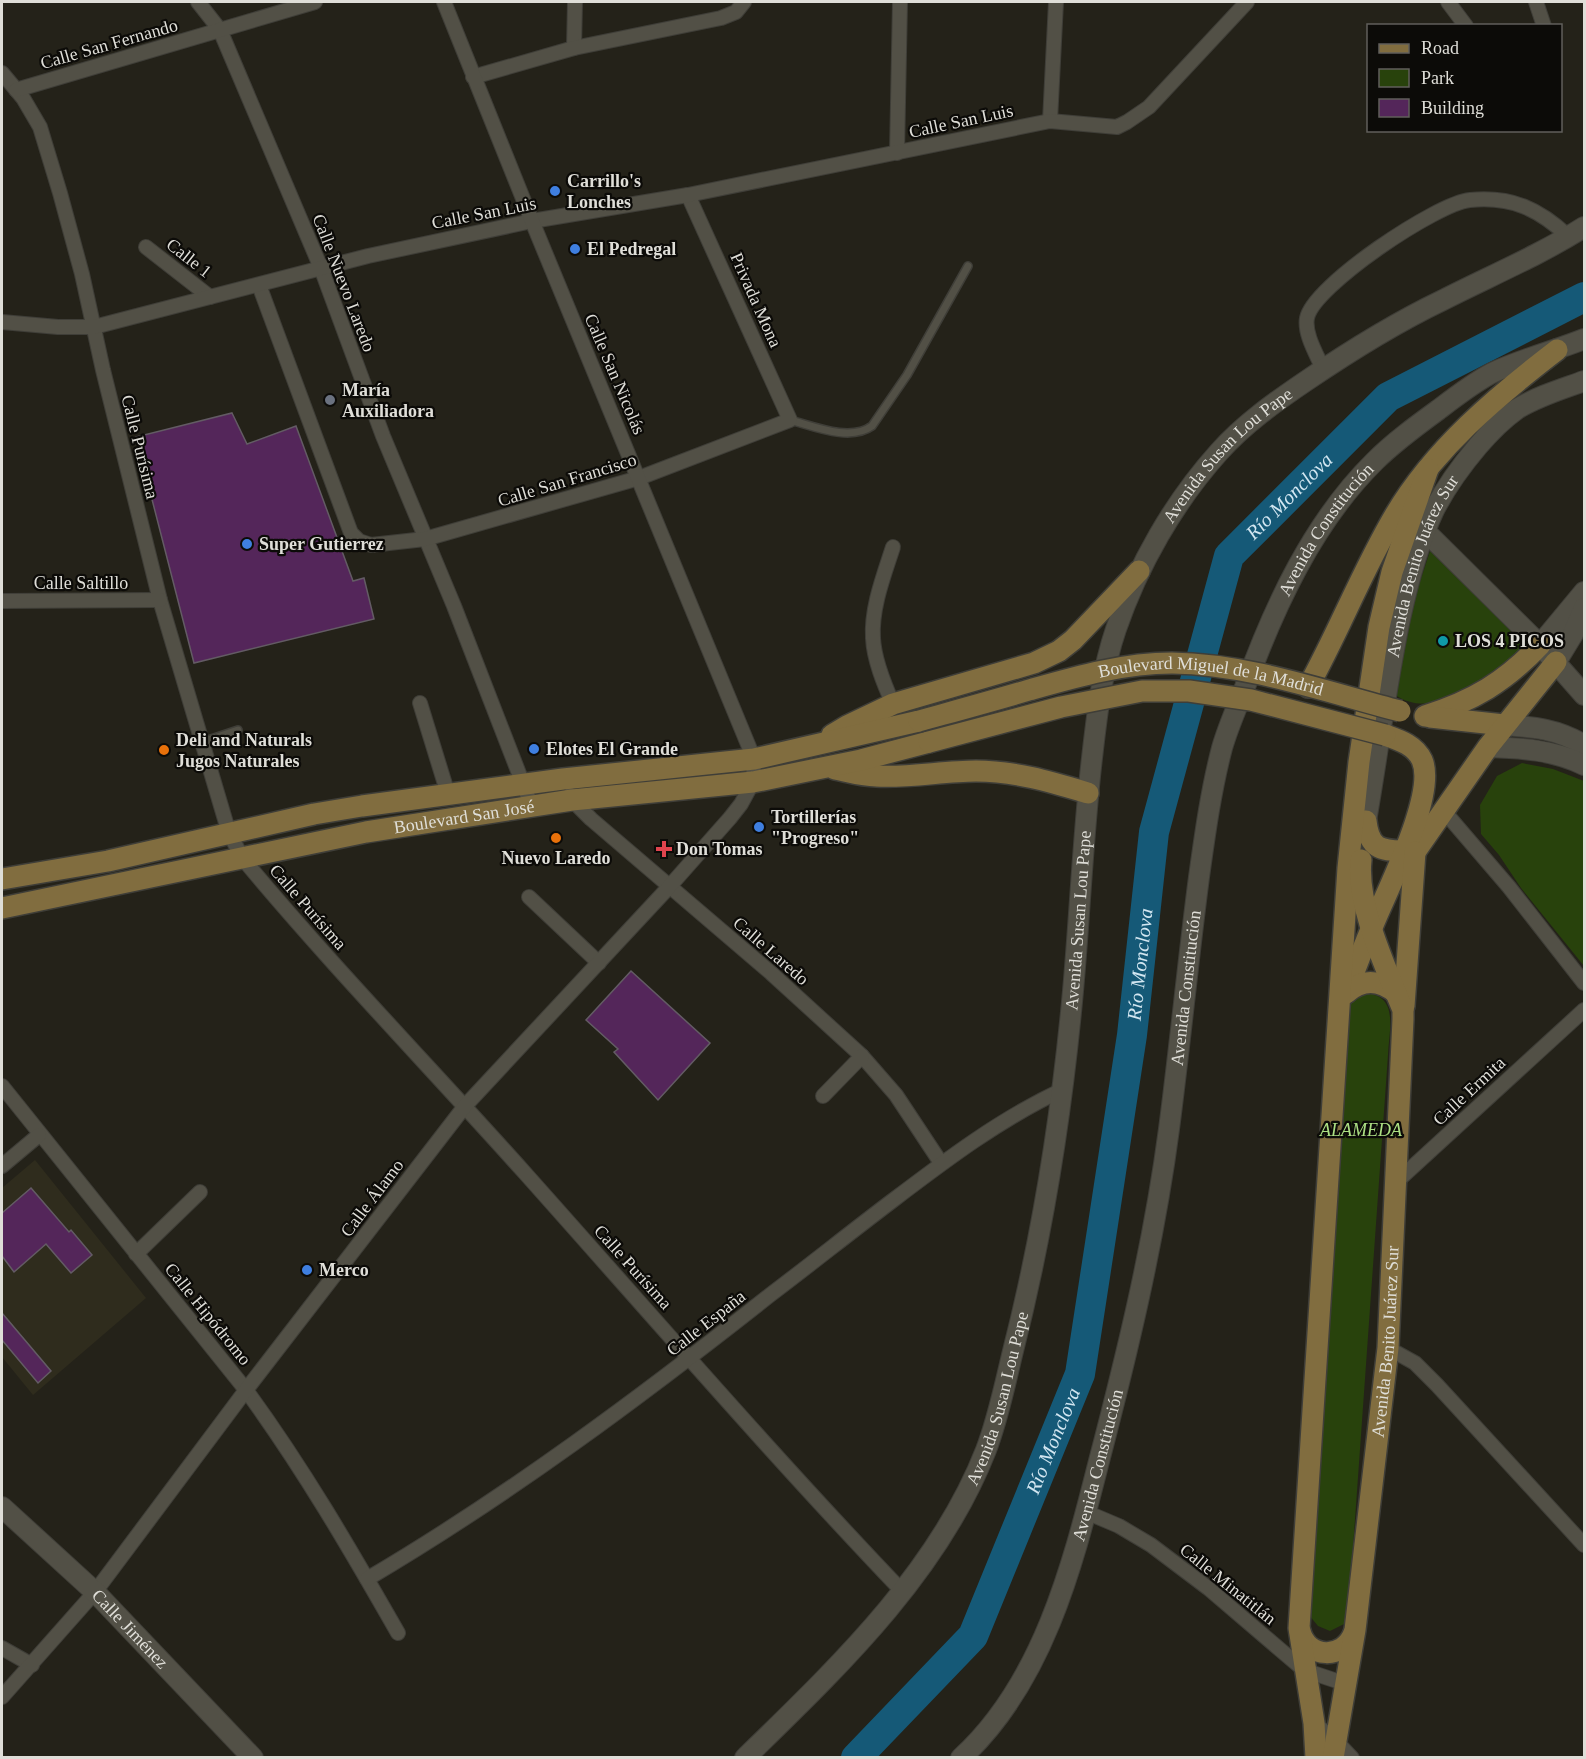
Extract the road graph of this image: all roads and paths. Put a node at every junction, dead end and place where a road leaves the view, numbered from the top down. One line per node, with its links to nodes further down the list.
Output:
1 (198, 2): 13 (street, Calle Nuevo Laredo)
2 (315, 2): 13 (street, Calle San Fernando)
3 (444, 2): 16 (street, Calle San Nicolás)
4 (575, 2): 14 (street)
5 (744, 2): 14 (street)
6 (900, 2): 19 (street)
7 (1056, 2): 18 (street)
8 (1247, 2): 18 (street, Calle San Luis)
9 (1448, 2): 11 (street)
10 (1536, 2): 12 (street)
11 (1464, 24)
12 (1543, 24)
13 (220, 30): 17 (street, Calle San Fernando); 25 (street, Calle Nuevo Laredo)
14 (574, 48): 16 (street)
15 (2, 73): 17 (street, Calle Purísima)
16 (473, 77): 21 (street, Calle San Nicolás)
17 (16, 90): 29 (street, Calle Purísima)
18 (1050, 121): 19 (street, Calle San Luis)
19 (897, 153): 20 (street, Calle San Luis)
20 (688, 195): 21 (street, Calle San Luis); 34 (street, Privada Mona)
21 (532, 221): 25 (street, Calle San Luis); 36 (street, Calle San Nicolás)
22 (1577, 232): 32 (street, Avenida Susan Lou Pape); 32 (street)
23 (146, 247): 27 (street, Calle 1)
24 (968, 266): 34 (lane)
25 (321, 268): 26 (street, Calle San Luis); 38 (street, Calle Nuevo Laredo)
26 (259, 285): 27 (street, Calle San Luis); 38 (street, Calle San Francisco)
27 (210, 297): 29 (street, Calle San Luis)
28 (2, 322): 29 (street, Calle San Luis)
29 (94, 327): 42 (street, Calle Purísima)
30 (1584, 339): 31 (street, Avenida Constitución)
31 (1557, 350): 35 (main road); 105 (street, Avenida Constitución)
32 (1323, 369): 40 (street, Avenida Susan Lou Pape)
33 (1584, 381): 37 (street, Avenida Benito Juárez Sur)
34 (790, 420): 36 (street, Calle San Francisco)
35 (1428, 469): 47 (main road); 88 (main road)
36 (639, 478): 38 (street, Calle San Francisco); 62 (street, Calle San Nicolás)
37 (1425, 531): 45 (street); 74 (street, Avenida Benito Juárez Sur)
38 (425, 539): 67 (street, Calle Nuevo Laredo)
39 (893, 547): 50 (street)
40 (1139, 571): 50 (main road); 68 (street, Avenida Susan Lou Pape)
41 (1584, 592): 45 (street)
42 (160, 600): 43 (street, Calle Saltillo); 57 (street, Calle Purísima)
43 (2, 601)
44 (1584, 608): 46 (street)
45 (1540, 645): 46 (street); 51 (main road)
46 (1556, 662): 48 (street); 53 (main road)
47 (1308, 687): 51 (main road, Boulevard Miguel de la Madrid, bridge); 52 (main road, Boulevard Miguel de la Madrid, bridge)
48 (1584, 695)
49 (420, 703): 69 (street)
50 (893, 705): 60 (main road)
51 (1425, 716): 53 (main road, Boulevard Miguel de la Madrid)
52 (918, 721): 60 (main road, Boulevard San José)
53 (1504, 725): 55 (street); 61 (main road)
54 (238, 730): 57 (lane)
55 (1561, 732): 56 (street); 59 (street)
56 (1584, 735)
57 (202, 742): 76 (street, Calle Purísima)
58 (929, 742): 64 (main road, Boulevard San José); 78 (main road, Boulevard Miguel de la Madrid, bridge)
59 (1584, 745)
60 (815, 746): 62 (main road, Boulevard San José)
61 (1488, 747): 63 (street); 72 (main road)
62 (754, 759): 65 (main road, Boulevard San José); 66 (street, Calle Álamo)
63 (1584, 765)
64 (829, 767): 66 (main road, Boulevard San José); 68 (main road)
65 (563, 779): 67 (main road, Boulevard San José); 70 (street, Calle Laredo)
66 (753, 782): 70 (main road, Boulevard San José); 81 (street, Calle Álamo)
67 (524, 786): 69 (main road, Boulevard San José); 71 (street, Calle Nuevo Laredo)
68 (1088, 793): 92 (street, Avenida Susan Lou Pape)
69 (448, 794): 73 (main road, Boulevard San José)
70 (572, 800): 71 (main road, Boulevard San José); 81 (street, Calle Laredo)
71 (532, 807): 75 (main road, Boulevard San José)
72 (1443, 810): 78 (main road); 86 (street)
73 (314, 814): 75 (main road); 76 (main road, Boulevard San José); 77 (main road)
74 (1366, 821): 78 (main road); 84 (main road, Avenida Benito Juárez Sur)
75 (366, 832): 77 (main road, Boulevard San José)
76 (228, 833): 79 (street, Calle Purísima); 80 (main road, Boulevard San José)
77 (280, 851): 79 (main road, Boulevard San José)
78 (1409, 852): 84 (main road); 87 (main road)
79 (243, 859): 83 (main road, Boulevard San José); 94 (street, Calle Purísima)
80 (2, 879)
81 (669, 887): 85 (street, Calle Álamo); 90 (street, Calle Laredo)
82 (529, 897): 85 (street)
83 (2, 908)
84 (1372, 927): 87 (main road, Avenida Benito Juárez Sur); 88 (main road)
85 (599, 963): 94 (street, Calle Álamo)
86 (1584, 983)
87 (1399, 1001): 88 (main road); 98 (main road, Avenida Benito Juárez Sur)
88 (1342, 1002): 110 (main road)
89 (1584, 1010): 98 (street, Calle Ermita)
90 (862, 1056): 93 (street); 96 (street, Calle Laredo)
91 (2, 1086): 95 (street, Calle Hipódromo)
92 (1062, 1090): 96 (street, Calle España); 108 (street, Avenida Susan Lou Pape)
93 (823, 1096)
94 (465, 1106): 102 (street, Calle Purísima); 103 (street, Calle Álamo)
95 (39, 1135): 97 (street); 100 (street, Calle Hipódromo)
96 (941, 1163): 102 (street, Calle España)
97 (2, 1166)
98 (1394, 1184): 101 (main road, Avenida Benito Juárez Sur)
99 (200, 1192): 100 (street)
100 (136, 1254): 103 (street, Calle Hipódromo)
101 (1388, 1348): 106 (street); 111 (main road, Avenida Benito Juárez Sur)
102 (690, 1358): 107 (street, Calle España); 108 (street, Calle Purísima)
103 (246, 1390): 107 (street, Calle Hipódromo); 109 (street, Calle Álamo)
104 (2, 1507): 109 (street, Calle Jiménez)
105 (1086, 1512): 115 (street, Calle Minatitlán); 122 (street, Avenida Constitución)
106 (1582, 1536)
107 (367, 1579): 112 (street, Calle Hipódromo)
108 (902, 1590): 121 (street, Avenida Susan Lou Pape)
109 (95, 1592): 114 (street, Calle Álamo); 120 (street, Calle Jiménez)
110 (1299, 1628): 111 (main road); 115 (main road)
111 (1355, 1629): 116 (main road, Avenida Benito Juárez Sur)
112 (398, 1633)
113 (2, 1648): 114 (street)
114 (32, 1665): 117 (street, Calle Álamo)
115 (1304, 1670): 116 (street, Calle Minatitlán); 118 (main road)
116 (1346, 1684): 119 (main road, Avenida Benito Juárez Sur)
117 (2, 1697)
118 (1314, 1723): 119 (street); 123 (main road)
119 (1335, 1749): 124 (street)
120 (253, 1758)
121 (745, 1758)
122 (961, 1758)
123 (1316, 1758)
124 (1352, 1758)

